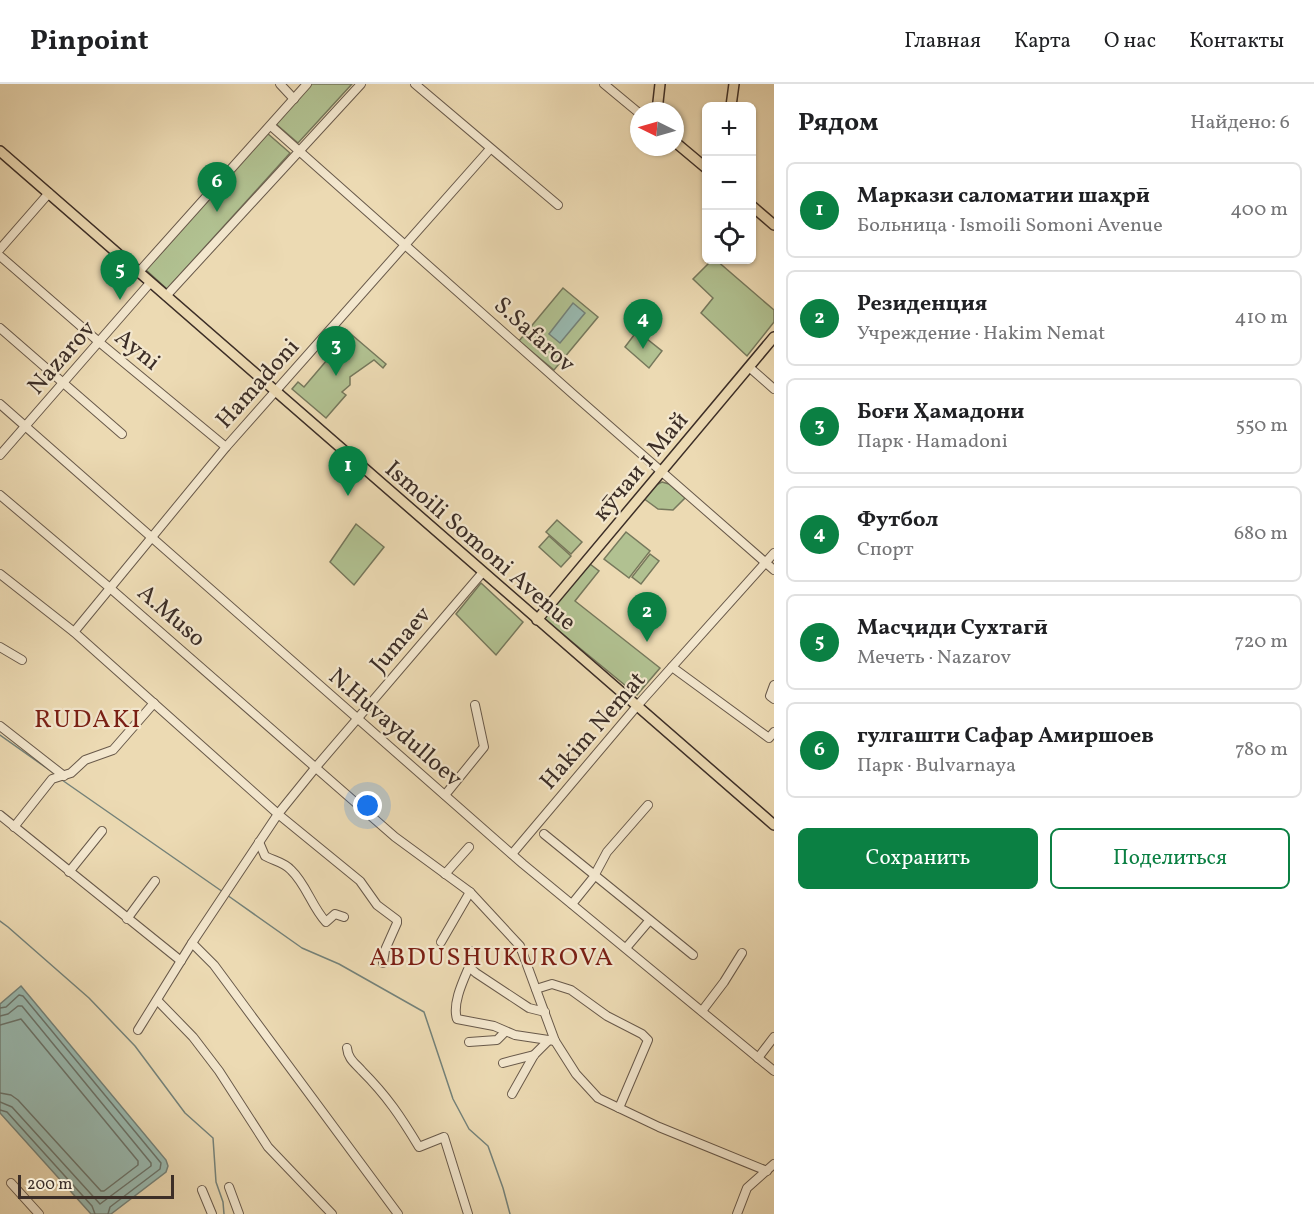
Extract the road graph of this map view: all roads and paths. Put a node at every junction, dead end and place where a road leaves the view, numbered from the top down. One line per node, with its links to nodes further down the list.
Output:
1 (279, 84): 8 (street)
2 (307, 84): 8 (street)
3 (361, 84): 16 (street)
4 (415, 84): 13 (street)
5 (604, 84): 11 (street)
6 (660, 84): 9 (main road)
7 (734, 84): 10 (main road)
8 (294, 99): 12 (street)
9 (658, 102)
10 (732, 102)
11 (630, 106)
12 (271, 126): 16 (street, S.Safarov); 25 (street)
13 (490, 148): 19 (street); 22 (street, Hamadoni)
14 (684, 150): 17 (main road)
15 (0, 151): 18 (main road, Ismoili Somoni Avenue)
16 (299, 152): 22 (street, S.Safarov); 27 (street)
17 (702, 165)
18 (49, 193): 23 (street); 25 (main road, Ismoili Somoni Avenue)
19 (558, 205)
20 (756, 209): 21 (main road)
21 (772, 220)
22 (404, 245): 34 (street, Hamadoni); 40 (street, S.Safarov)
23 (0, 249)
24 (0, 256): 30 (street, Ayni)
25 (138, 273): 26 (main road, Ismoili Somoni Avenue)
26 (150, 283): 27 (main road, Ismoili Somoni Avenue); 30 (street, Nazarov)
27 (166, 296): 34 (main road, Ismoili Somoni Avenue)
28 (0, 328): 32 (street)
29 (774, 337): 31 (main road, кӯчаи 1 Май)
30 (99, 342): 32 (street, Nazarov); 38 (street, Ayni)
31 (749, 367): 33 (street); 40 (main road, кӯчаи 1 Май)
32 (64, 382): 36 (street, Nazarov); 37 (street)
33 (774, 388)
34 (277, 391): 38 (street, Hamadoni); 46 (main road, Ismoili Somoni Avenue)
35 (0, 404): 36 (street, N.Huvaydulloev)
36 (26, 426): 39 (street, Nazarov); 42 (street, N.Huvaydulloev)
37 (122, 434)
38 (226, 447): 42 (street, Hamadoni)
39 (0, 455)
40 (661, 470): 44 (street, S.Safarov); 49 (main road, кӯчаи 1 Май)
41 (0, 495): 48 (street, A.Muso)
42 (151, 537): 48 (street, Hamadoni); 59 (street, N.Huvaydulloev)
43 (774, 553): 44 (street, Hakim Nemat)
44 (766, 562): 45 (street, S.Safarov); 53 (street, Hakim Nemat)
45 (774, 570)
46 (483, 572): 49 (main road, Ismoili Somoni Avenue); 59 (street, Jumaev)
47 (0, 574): 50 (street)
48 (110, 588): 50 (street, Hamadoni); 62 (street, A.Muso)
49 (537, 620): 58 (main road, Ismoili Somoni Avenue)
50 (74, 632): 56 (street)
51 (0, 647): 52 (street)
52 (22, 660)
53 (672, 667): 58 (street, Hakim Nemat); 61 (street)
54 (774, 685): 55 (street)
55 (774, 699)
56 (154, 704): 63 (street); 66 (street)
57 (475, 705): 64 (street)
58 (637, 706): 68 (main road, Ismoili Somoni Avenue); 74 (street, Hakim Nemat)
59 (357, 719): 62 (street, Jumaev); 64 (street, N.Huvaydulloev)
60 (0, 726): 63 (street)
61 (774, 732)
62 (316, 767): 66 (street, Jumaev); 76 (street, A.Muso)
63 (64, 776): 69 (street)
64 (445, 795): 74 (street, N.Huvaydulloev)
65 (648, 805): 77 (street)
66 (278, 814): 72 (street, Jumaev); 91 (street)
67 (0, 815): 69 (street)
68 (774, 825)
69 (14, 827): 75 (street)
70 (102, 831): 75 (street)
71 (544, 834): 77 (street)
72 (259, 842): 81 (street); 85 (street, Jumaev)
73 (469, 847): 76 (street)
74 (512, 854): 80 (street, N.Huvaydulloev)
75 (69, 872): 82 (street)
76 (445, 874): 79 (street, A.Muso)
77 (595, 875): 80 (street); 83 (street)
78 (155, 881): 82 (street)
79 (470, 892): 84 (street); 93 (street, A.Muso)
80 (572, 904): 86 (street, N.Huvaydulloev)
81 (344, 917)
82 (127, 919): 90 (street)
83 (649, 921): 86 (street); 89 (street)
84 (441, 942)
85 (192, 943): 90 (street, Jumaev); 118 (street)
86 (626, 948): 95 (street, N.Huvaydulloev)
87 (471, 951): 92 (street)
88 (742, 952): 95 (street)
89 (693, 956)
90 (181, 961): 94 (street, Jumaev)
91 (384, 963)
92 (469, 967): 96 (street); 98 (street)
93 (536, 989): 96 (street, A.Muso); 108 (street)
94 (157, 1000): 97 (street, Jumaev); 117 (street)
95 (702, 1011): 104 (street, N.Huvaydulloev)
96 (545, 1012): 100 (street, A.Muso)
97 (138, 1030)
98 (505, 1032): 100 (street); 101 (street)
99 (774, 1037): 104 (street)
100 (552, 1041): 103 (street); 108 (street, A.Muso)
101 (469, 1042)
102 (347, 1048): 119 (street)
103 (534, 1055): 105 (street); 107 (street)
104 (759, 1058): 106 (street, N.Huvaydulloev)
105 (503, 1063)
106 (774, 1071)
107 (512, 1094)
108 (619, 1108): 110 (street, A.Muso)
109 (774, 1164): 110 (street)
110 (767, 1171): 120 (street)
111 (11, 1183): 114 (street)
112 (228, 1186): 116 (street)
113 (202, 1190): 115 (street)
114 (39, 1214)
115 (212, 1214)
116 (239, 1214)
117 (332, 1214)
118 (398, 1214)
119 (468, 1214)
120 (737, 1214)

